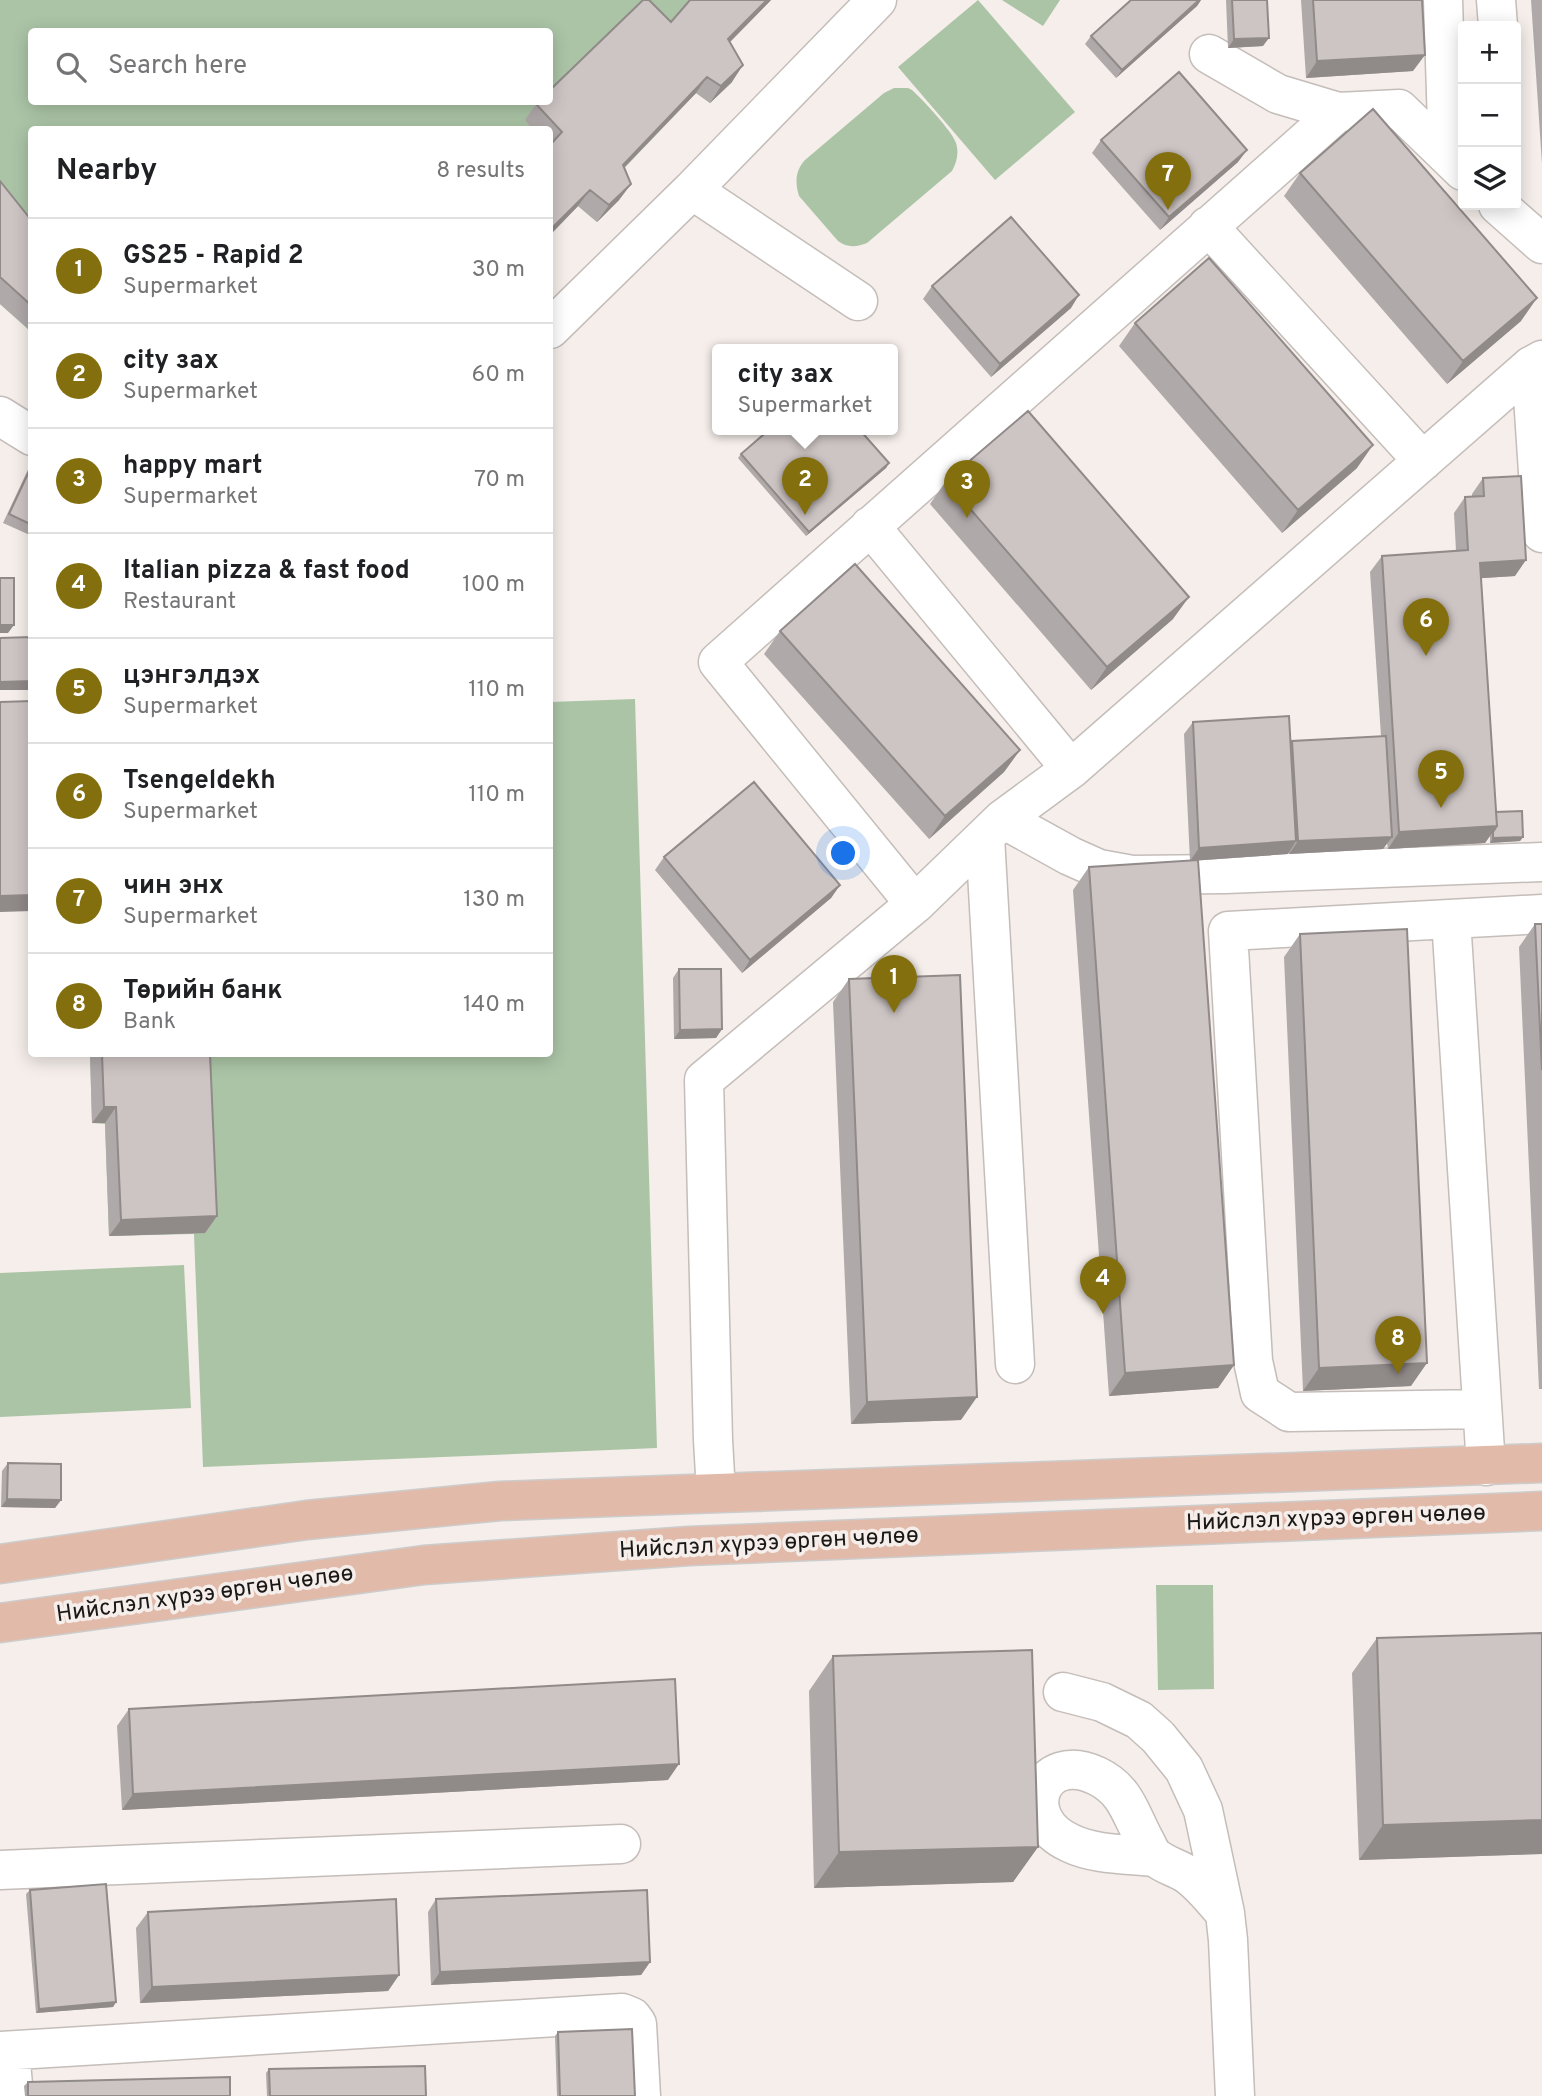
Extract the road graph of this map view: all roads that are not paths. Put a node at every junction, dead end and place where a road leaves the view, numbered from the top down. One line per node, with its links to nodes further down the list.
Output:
1 (877, 0): 8 (street)
2 (1443, 0): 7 (street)
3 (1496, 0): 4 (street)
4 (1498, 21)
5 (1209, 54): 6 (street)
6 (1338, 112): 7 (street); 10 (street)
7 (1456, 163)
8 (692, 190): 12 (street); 13 (street)
9 (1507, 210): 11 (street)
10 (1208, 226): 17 (street); 18 (street)
11 (1542, 244)
12 (858, 301)
13 (553, 326)
14 (1537, 363): 17 (street); 19 (street)
15 (0, 416): 16 (street)
16 (28, 434)
17 (1423, 461): 20 (street)
18 (870, 526): 20 (street); 23 (street)
19 (1542, 533)
20 (1071, 769): 21 (street)
21 (994, 828): 22 (street); 23 (street); 26 (street)
22 (1542, 862)
23 (915, 904): 30 (street)
24 (1542, 914): 25 (street)
25 (1451, 919): 27 (street); 27 (street)
26 (1015, 1364)
27 (1482, 1409): 29 (street)
28 (1542, 1463): 29 (main road, Нийслэл хүрээ өргөн чөлөө)
29 (1486, 1466): 30 (main road, Нийслэл хүрээ өргөн чөлөө)
30 (716, 1492): 32 (main road, Нийслэл хүрээ өргөн чөлөө)
31 (1542, 1511): 34 (main road, Нийслэл хүрээ өргөн чөлөө)
32 (363, 1514): 33 (main road, Нийслэл хүрээ өргөн чөлөө); 34 (main road)
33 (0, 1564)
34 (370, 1573): 35 (main road, Нийслэл хүрээ өргөн чөлөө)
35 (0, 1623)
36 (1063, 1692): 40 (street)
37 (621, 1844): 39 (street)
38 (1154, 1857): 40 (street)
39 (0, 1870)
40 (1225, 1913): 44 (street)
41 (5, 2051): 42 (street); 43 (street)
42 (14, 2096)
43 (641, 2096)
44 (1235, 2096)

